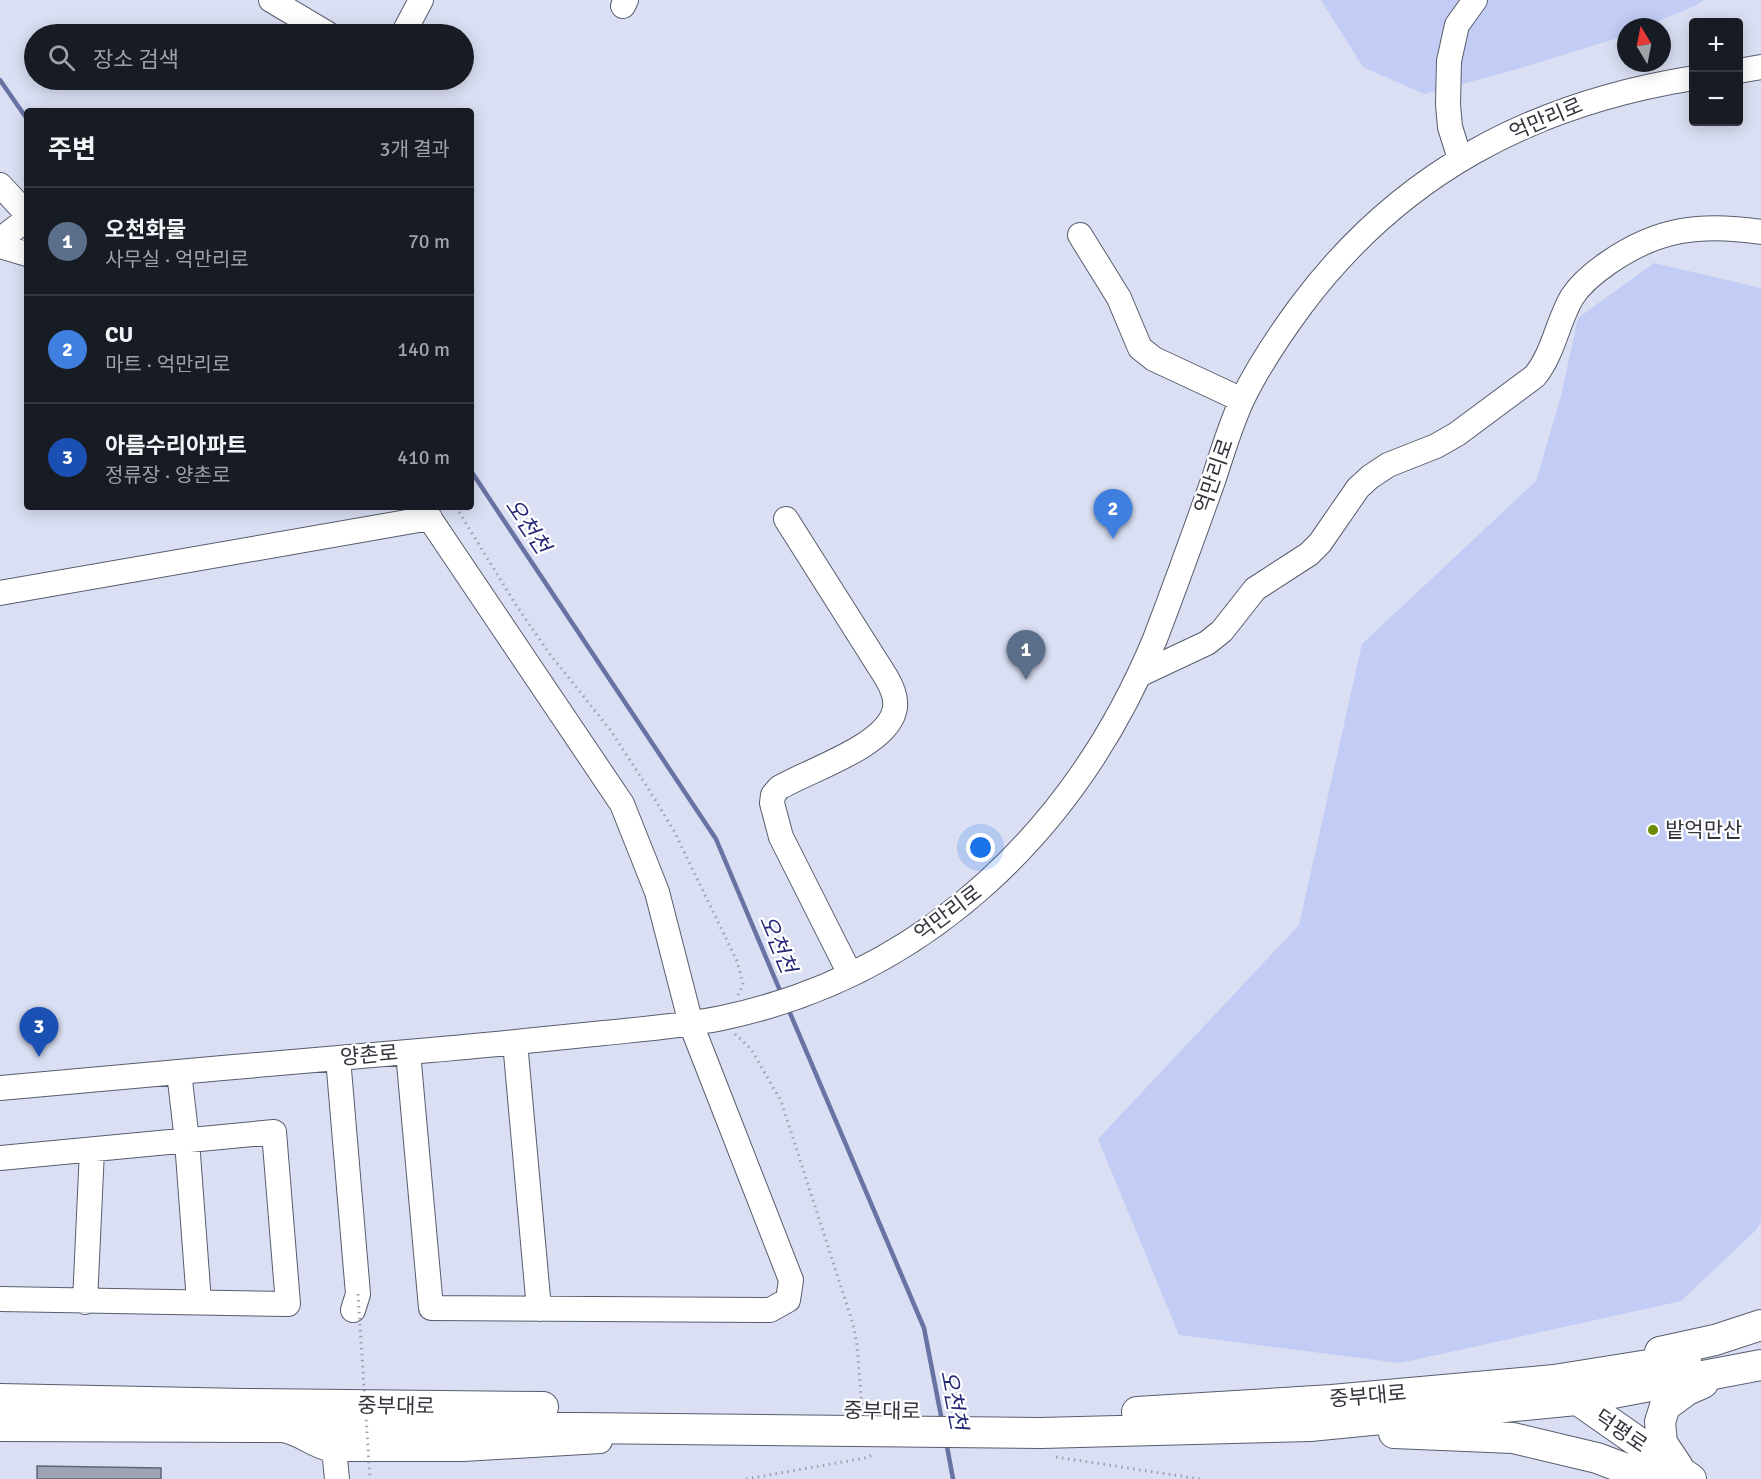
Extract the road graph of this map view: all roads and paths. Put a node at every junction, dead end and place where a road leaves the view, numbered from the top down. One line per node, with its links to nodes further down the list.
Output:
1 (271, 0): 4 (street)
2 (421, 0): 5 (street)
3 (1475, 0): 9 (street)
4 (311, 24)
5 (408, 24)
6 (1761, 67): 7 (street)
7 (1743, 70)
8 (1689, 79): 9 (street, 억만리로)
9 (1460, 159): 18 (street, 억만리로)
10 (0, 185): 11 (street)
11 (24, 211)
12 (24, 221): 15 (street)
13 (1761, 232): 23 (street)
14 (1080, 235): 18 (street)
15 (0, 240)
16 (0, 246): 17 (street)
17 (24, 254)
18 (1242, 400): 23 (street, 억만리로)
19 (458, 510): 25 (path)
20 (426, 513): 22 (street); 26 (street)
21 (786, 519): 24 (street)
22 (0, 593)
23 (1141, 674): 24 (street, 억만리로)
24 (841, 979): 25 (street, 억만리로)
25 (731, 1016): 26 (street, 양촌로); 47 (path)
26 (691, 1024): 27 (street, 양촌로); 39 (street)
27 (515, 1042): 28 (street, 양촌로); 39 (street)
28 (408, 1052): 29 (street, 양촌로); 39 (street)
29 (338, 1058): 30 (street, 양촌로); 38 (street)
30 (179, 1072): 31 (street, 양촌로); 32 (street)
31 (0, 1088)
32 (187, 1141): 33 (street); 37 (street); 37 (street)
33 (92, 1150): 34 (street); 36 (street)
34 (0, 1158)
35 (0, 1299): 36 (street)
36 (85, 1302): 37 (street)
37 (199, 1302)
38 (355, 1302): 57 (path, bridge)
39 (539, 1309)
40 (1761, 1325): 44 (main road)
41 (1761, 1347): 43 (main road, 중부대로)
42 (1748, 1368): 46 (main road, 중부대로); 55 (main road)
43 (1554, 1380): 44 (main road, 중부대로); 46 (main road, 덕평로)
44 (1496, 1385): 52 (main road, 중부대로)
45 (0, 1399): 47 (main road, 중부대로)
46 (1576, 1400): 49 (main road, 중부대로); 55 (main road, 덕평로)
47 (878, 1418): 51 (main road, 중부대로); 52 (main road, 중부대로)
48 (0, 1425): 50 (main road, 중부대로)
49 (1310, 1426): 52 (main road, 중부대로); 60 (main road)
50 (272, 1427): 51 (main road, 중부대로); 53 (street)
51 (685, 1429): 53 (street)
52 (1041, 1434): 59 (path)
53 (334, 1449): 56 (street)
54 (865, 1458): 58 (path)
55 (1686, 1475)
56 (337, 1479)
57 (370, 1479)
58 (746, 1479)
59 (1200, 1479)
60 (1653, 1479)

